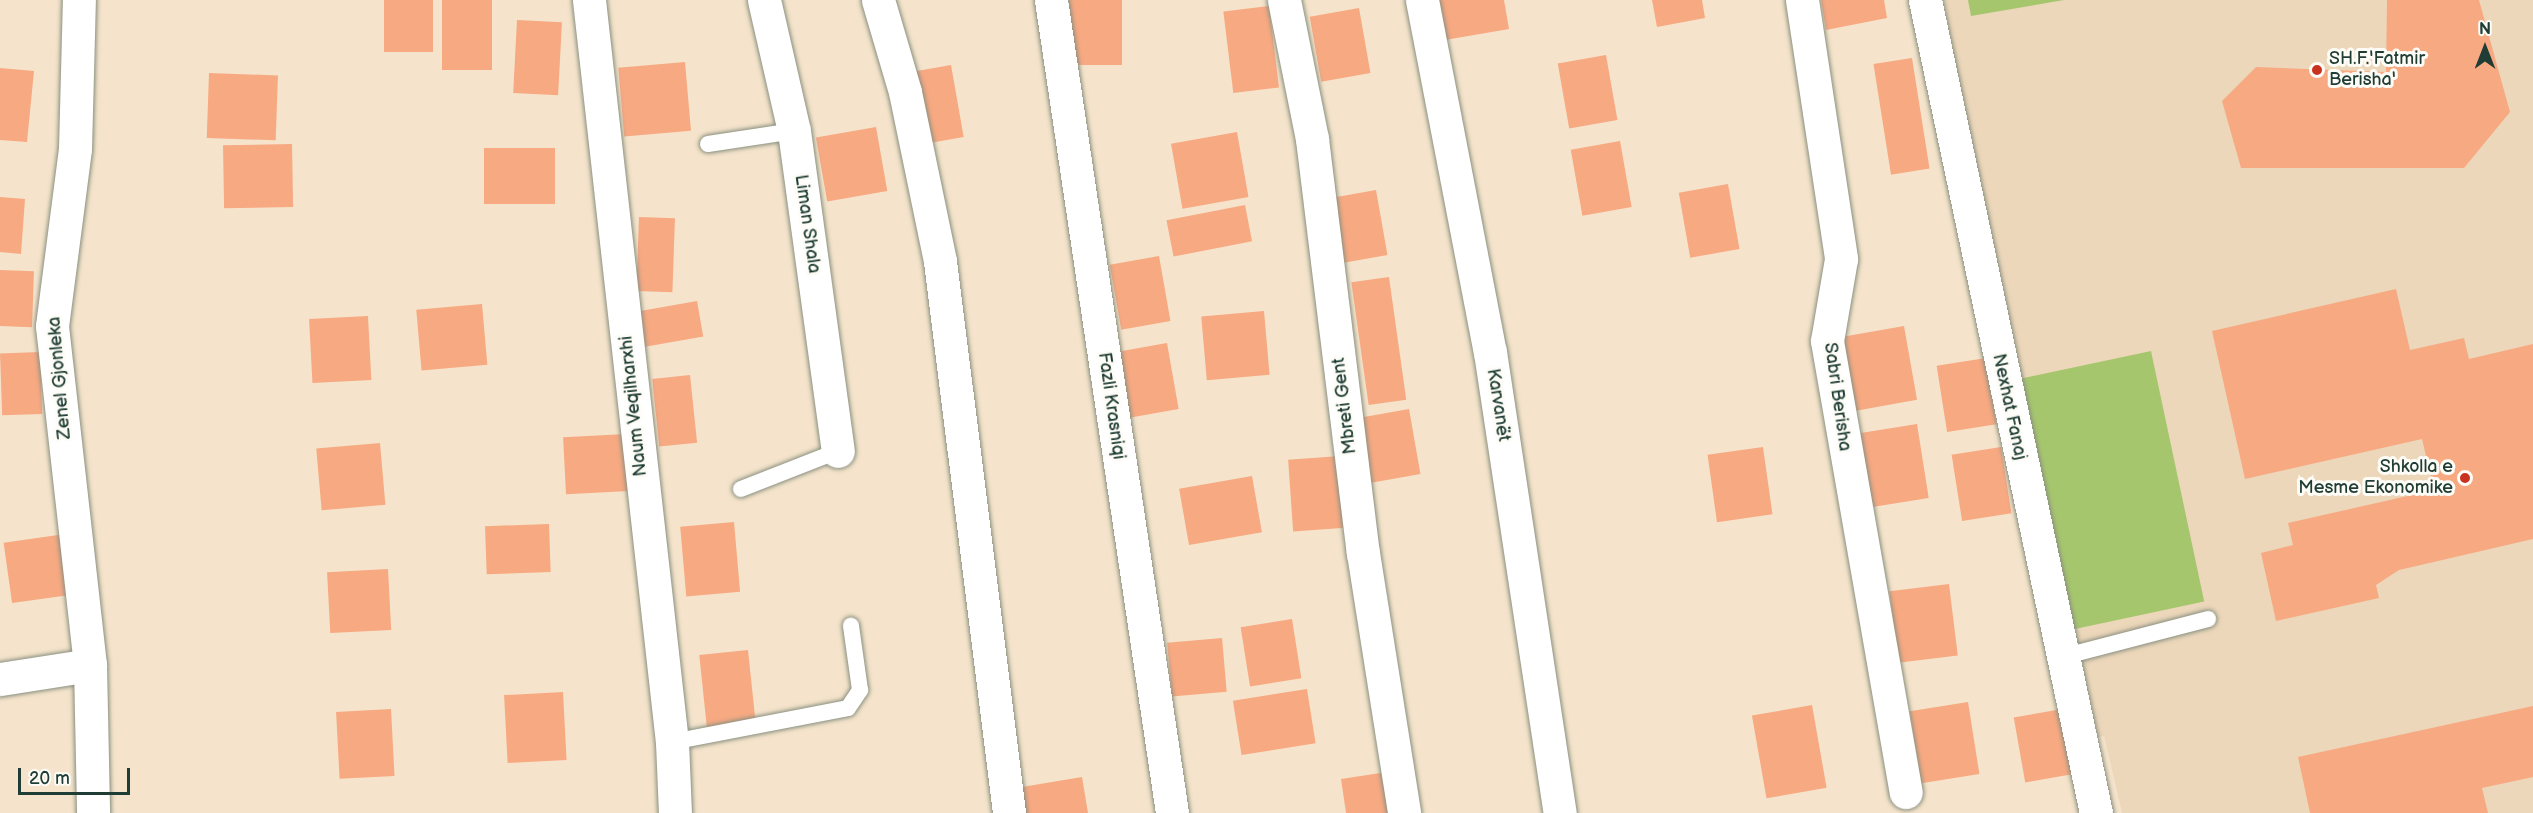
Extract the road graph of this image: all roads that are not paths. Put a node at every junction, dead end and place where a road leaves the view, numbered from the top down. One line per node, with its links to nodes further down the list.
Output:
1 (79, 0): 17 (street, Zenel Gjonleka)
2 (589, 0): 19 (street, Naum Veqilharxhi)
3 (764, 0): 10 (street, Liman Shala)
4 (878, 0): 23 (street)
5 (1051, 0): 24 (street, Fazli Krasniqi)
6 (1284, 0): 25 (street, Mbreti Gent)
7 (1422, 0): 26 (street, Karvanët)
8 (1802, 0): 20 (street, Sabri Berisha)
9 (1925, 0): 16 (street, Nexhat Fanaj)
10 (794, 131): 11 (lane); 12 (street, Liman Shala)
11 (708, 144)
12 (838, 451): 13 (lane)
13 (741, 489)
14 (2208, 619): 16 (lane)
15 (851, 626): 19 (lane)
16 (2062, 657): 27 (street, Nexhat Fanaj)
17 (90, 664): 18 (street); 21 (street, Zenel Gjonleka)
18 (0, 679)
19 (672, 742): 22 (street, Naum Veqilharxhi)
20 (1906, 792)
21 (93, 813)
22 (675, 813)
23 (1010, 813)
24 (1172, 813)
25 (1404, 813)
26 (1560, 813)
27 (2096, 813)

